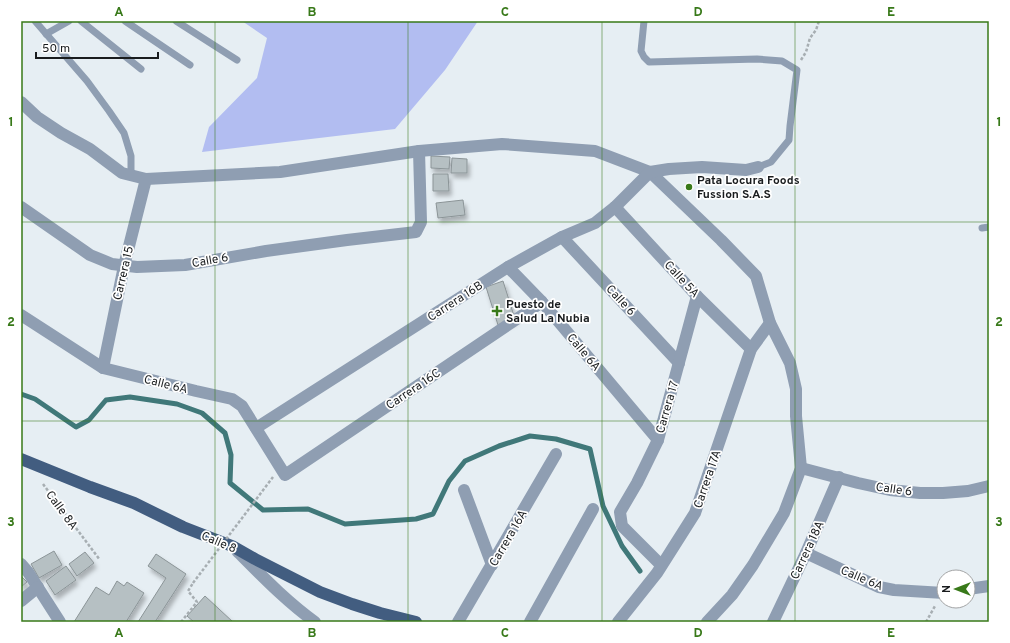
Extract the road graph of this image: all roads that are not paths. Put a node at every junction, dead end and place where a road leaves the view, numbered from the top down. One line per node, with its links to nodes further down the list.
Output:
1 (35, 21): 7 (lane)
2 (69, 21): 7 (lane)
3 (81, 21): 10 (lane)
4 (125, 21): 9 (lane)
5 (176, 21): 8 (lane)
6 (644, 21): 13 (lane)
7 (46, 34): 15 (lane)
8 (237, 60)
9 (190, 65)
10 (141, 68)
11 (21, 102): 15 (street)
12 (419, 151): 14 (street); 16 (street); 20 (street, Calle 6)
13 (758, 167): 14 (street)
14 (650, 172): 17 (street, Carrera 16B); 25 (street)
15 (131, 174): 16 (street)
16 (146, 179): 20 (street, Carrera 15)
17 (615, 206): 19 (street, Carrera 16B); 22 (street, Calle 5A)
18 (21, 207): 20 (street, Calle 6)
19 (562, 237): 21 (street, Carrera 16B); 27 (street, Calle 6)
20 (124, 266): 28 (street, Carrera 15)
21 (508, 267): 23 (street, Calle 6A); 29 (street, Carrera 16B)
22 (697, 296): 26 (street, Calle 5A); 27 (street, Carrera 17)
23 (542, 302): 30 (street, Calle 6A); 34 (street, Carrera 16C)
24 (21, 316): 28 (street, Calle 6A)
25 (770, 322): 26 (street, Carrera 17A); 33 (street)
26 (751, 349): 43 (street, Carrera 17A)
27 (679, 363): 30 (street, Carrera 17)
28 (103, 368): 29 (street, Calle 6A)
29 (256, 428): 34 (street, Calle 6A)
30 (658, 440): 43 (street, Carrera 17)
31 (556, 454): 42 (street, Carrera 16A)
32 (21, 458): 39 (main road, Calle 8)
33 (801, 468): 35 (street, Calle 6); 55 (street)
34 (279, 476)
35 (839, 477): 36 (street, Calle 6); 40 (street, Carrera 18A)
36 (989, 486)
37 (464, 490): 42 (street)
38 (593, 509): 53 (street)
39 (232, 546): 50 (street); 51 (main road, Calle 8)
40 (806, 553): 47 (street, Calle 6A); 56 (street, Carrera 18A)
41 (21, 564): 45 (street)
42 (492, 564): 52 (street, Carrera 16A)
43 (659, 569): 54 (street, Carrera 17A)
44 (989, 586): 46 (street)
45 (38, 587): 48 (street); 49 (street)
46 (976, 587)
47 (936, 593)
48 (21, 601)
49 (60, 622)
50 (315, 622)
51 (416, 622)
52 (458, 622)
53 (530, 622)
54 (618, 622)
55 (707, 622)
56 (773, 622)

